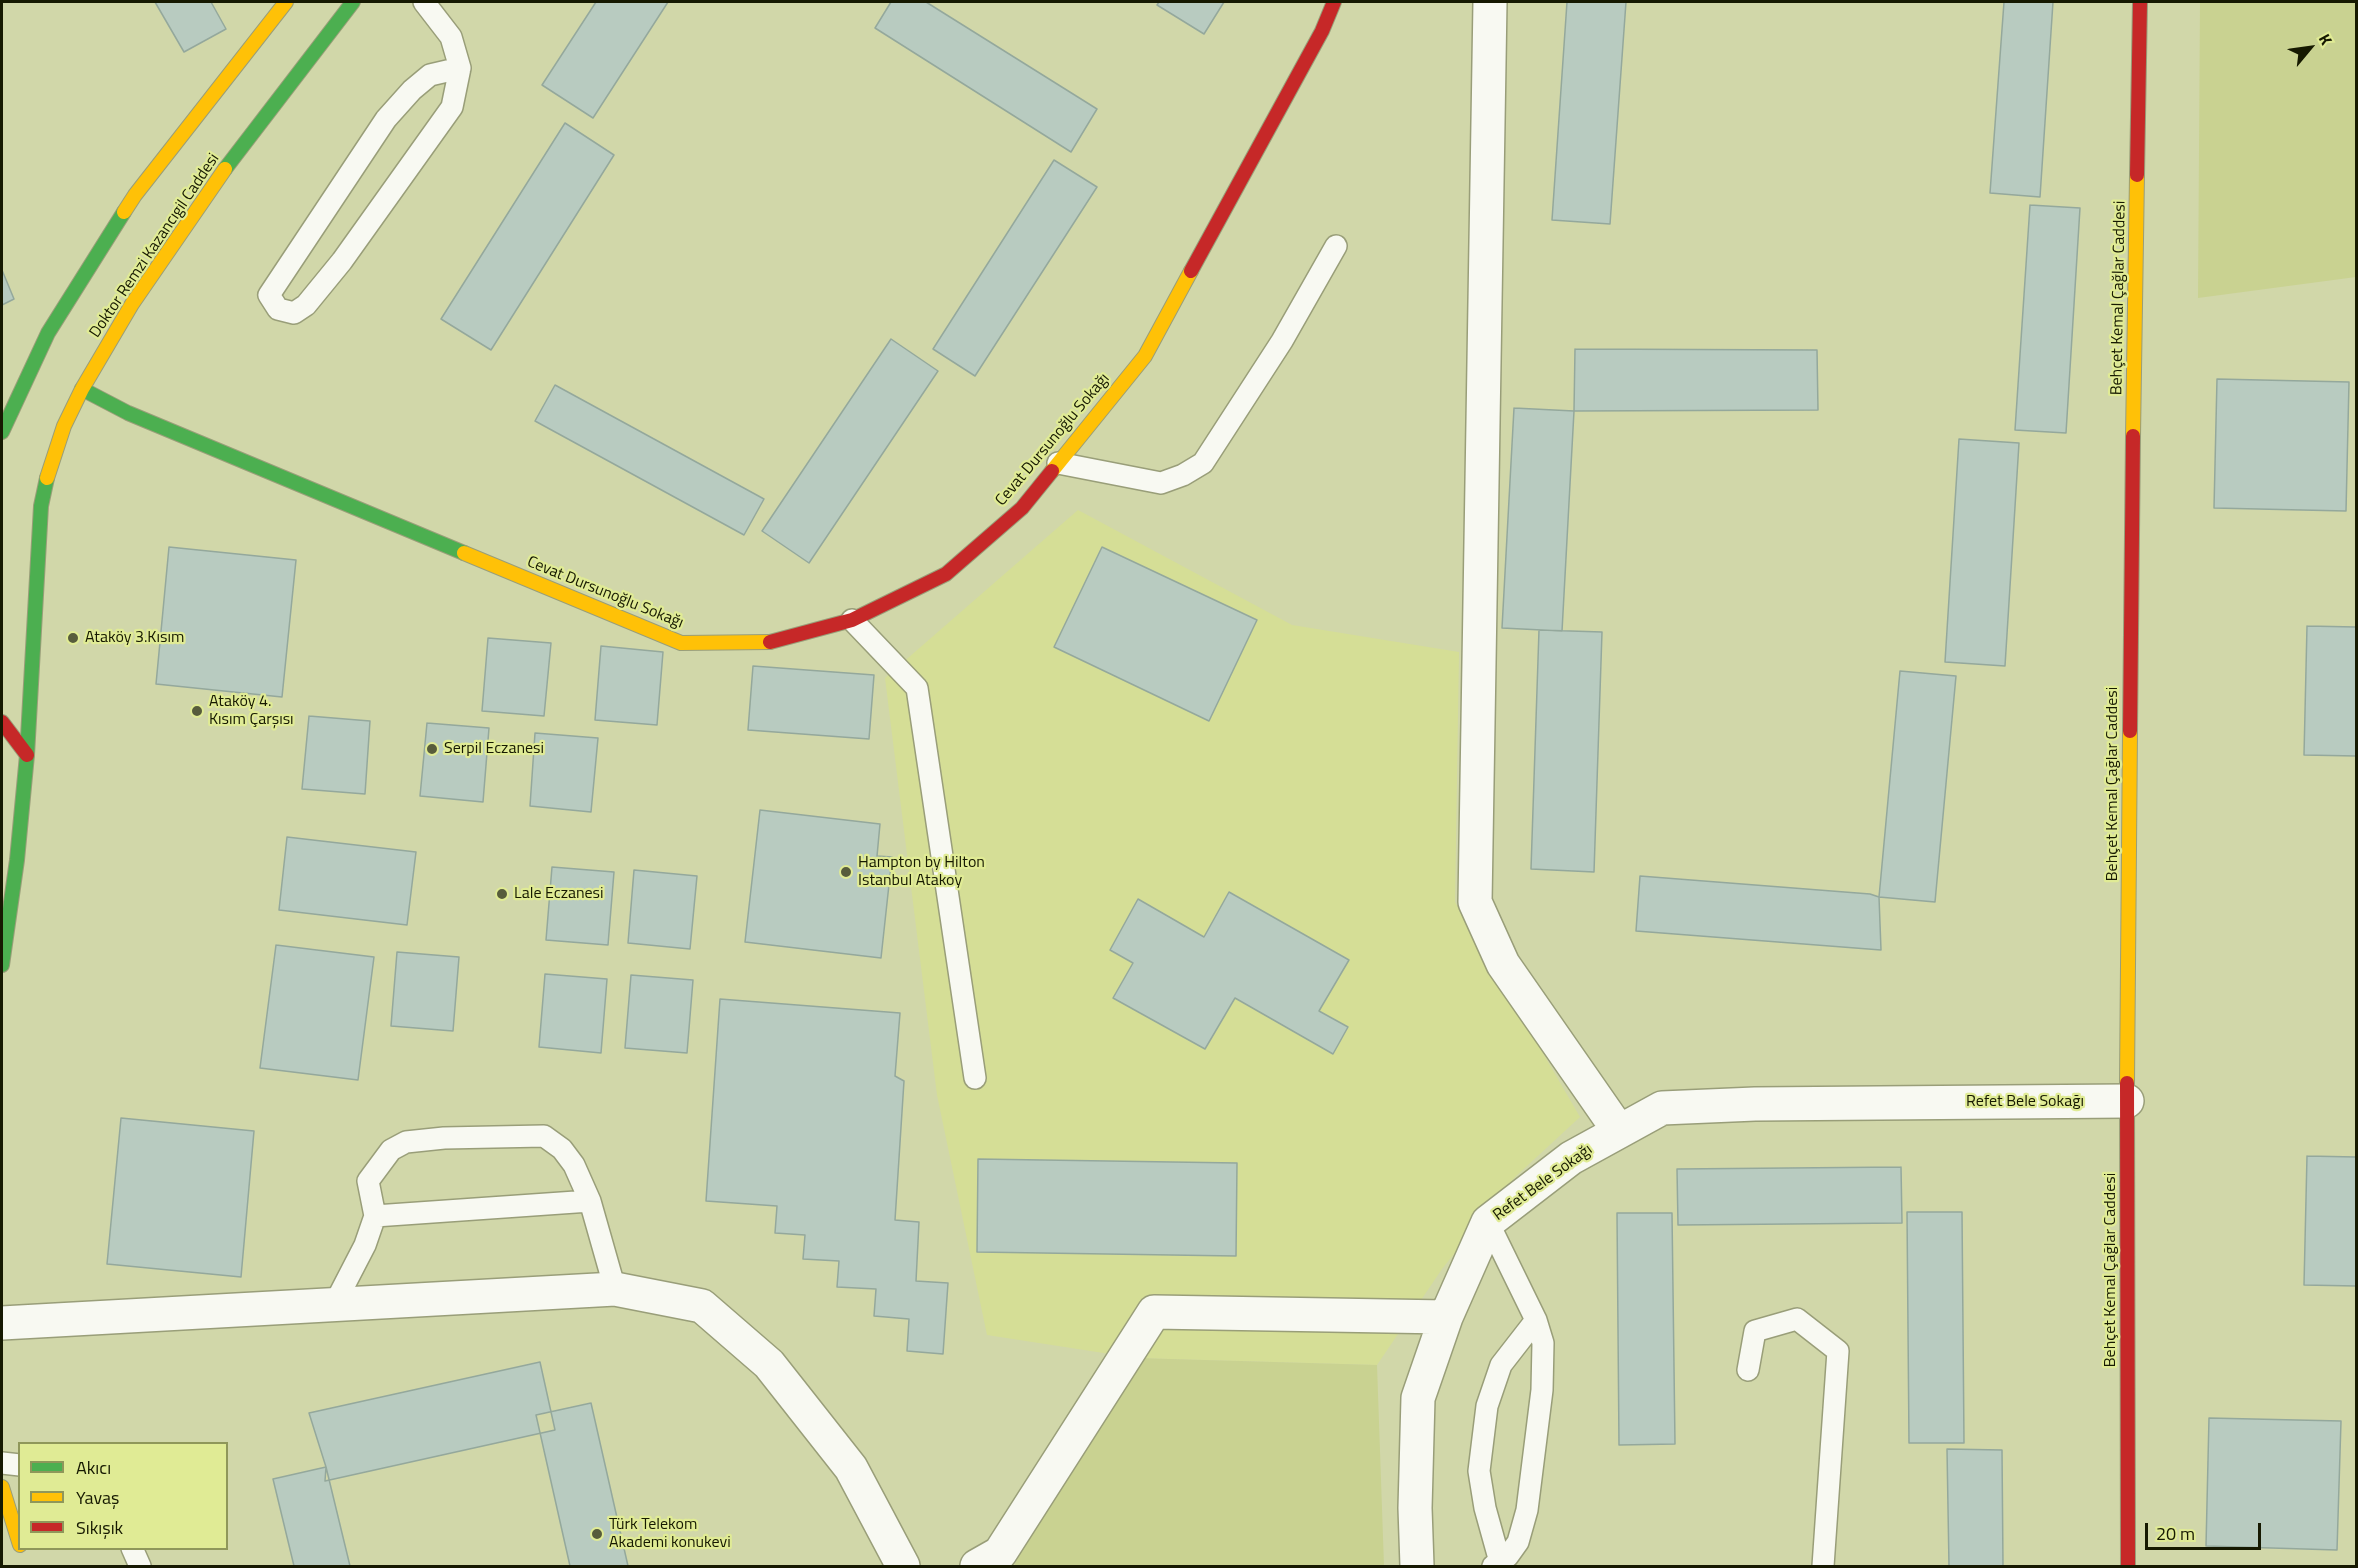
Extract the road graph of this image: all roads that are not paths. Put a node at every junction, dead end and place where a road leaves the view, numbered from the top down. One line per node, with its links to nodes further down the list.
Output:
1 (286, 2): 10 (main road)
2 (353, 2): 9 (main road, Doktor Remzi Kazancıgil Caddesi)
3 (424, 2): 7 (lane)
4 (1334, 2): 11 (main road, Cevat Dursunoğlu Sokağı)
5 (1490, 2): 18 (street)
6 (2140, 2): 17 (main road, Behçet Kemal Çağlar Caddesi)
7 (460, 68): 7 (lane)
8 (1336, 246): 11 (lane)
9 (82, 389): 12 (main road, Cevat Dursunoğlu Sokağı); 14 (main road, Doktor Remzi Kazancıgil Caddesi)
10 (2, 432)
11 (1058, 463): 12 (main road, Cevat Dursunoğlu Sokağı)
12 (852, 620): 16 (lane)
13 (2, 723): 14 (main road)
14 (27, 754): 15 (main road, Doktor Remzi Kazancıgil Caddesi)
15 (2, 966)
16 (975, 1078)
17 (2127, 1101): 18 (street, Refet Bele Sokağı); 39 (main road, Behçet Kemal Çağlar Caddesi)
18 (1619, 1131): 21 (street, Refet Bele Sokağı)
19 (590, 1201): 20 (lane); 20 (lane); 22 (lane)
20 (375, 1216): 23 (lane)
21 (1488, 1222): 24 (street, Refet Bele Sokağı); 25 (lane)
22 (615, 1289): 23 (street); 35 (street)
23 (335, 1303): 26 (street)
24 (1446, 1317): 36 (street); 37 (street, Refet Bele Sokağı)
25 (1536, 1320): 33 (lane); 33 (lane)
26 (2, 1323)
27 (1748, 1370): 38 (lane)
28 (2, 1463): 29 (lane)
29 (18, 1465)
30 (2, 1487): 31 (main road)
31 (18, 1540)
32 (133, 1550): 34 (lane)
33 (1496, 1564)
34 (140, 1566)
35 (903, 1566)
36 (977, 1566)
37 (1417, 1566)
38 (1823, 1566)
39 (2128, 1566)

